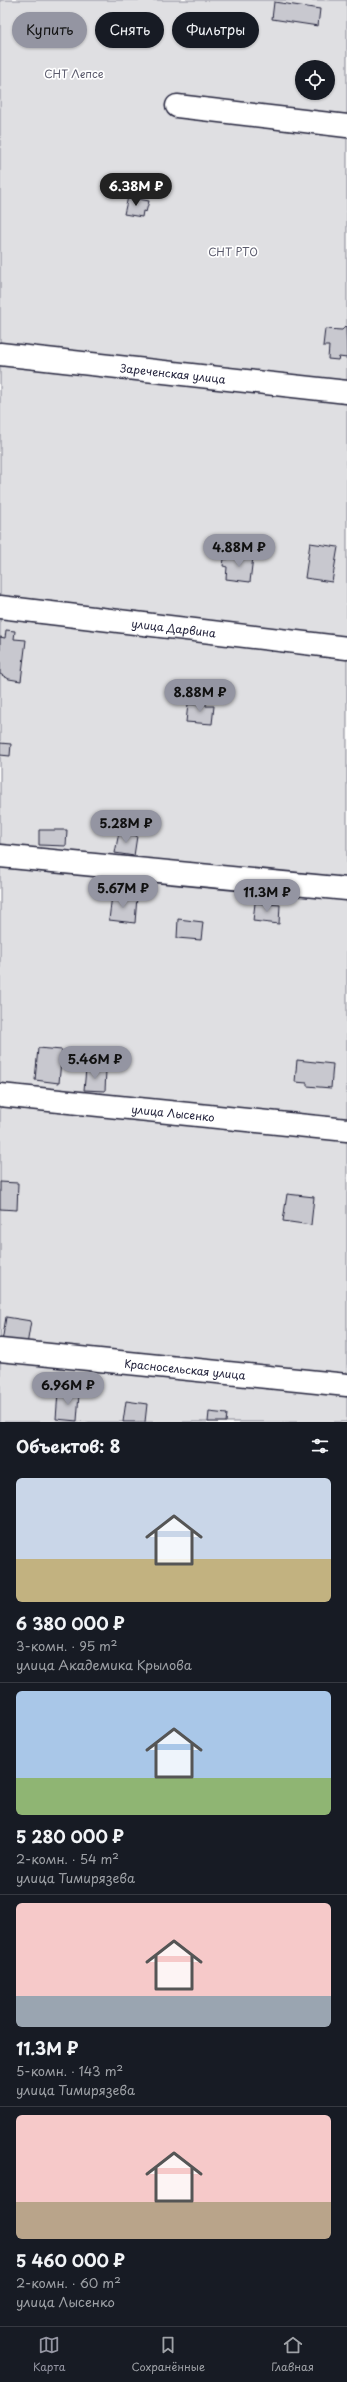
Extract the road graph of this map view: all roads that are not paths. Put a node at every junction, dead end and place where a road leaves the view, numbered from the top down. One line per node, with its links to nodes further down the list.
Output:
1 (177, 106): 2 (street)
2 (347, 126)
3 (0, 354): 4 (street, Зареченская улица)
4 (347, 392)
5 (0, 607): 6 (street, улица Дарвина)
6 (347, 648)
7 (0, 856): 8 (street)
8 (347, 889)
9 (0, 1095): 10 (street, улица Лысенко)
10 (347, 1130)
11 (0, 1350): 12 (street, Красносельская улица)
12 (347, 1385)

